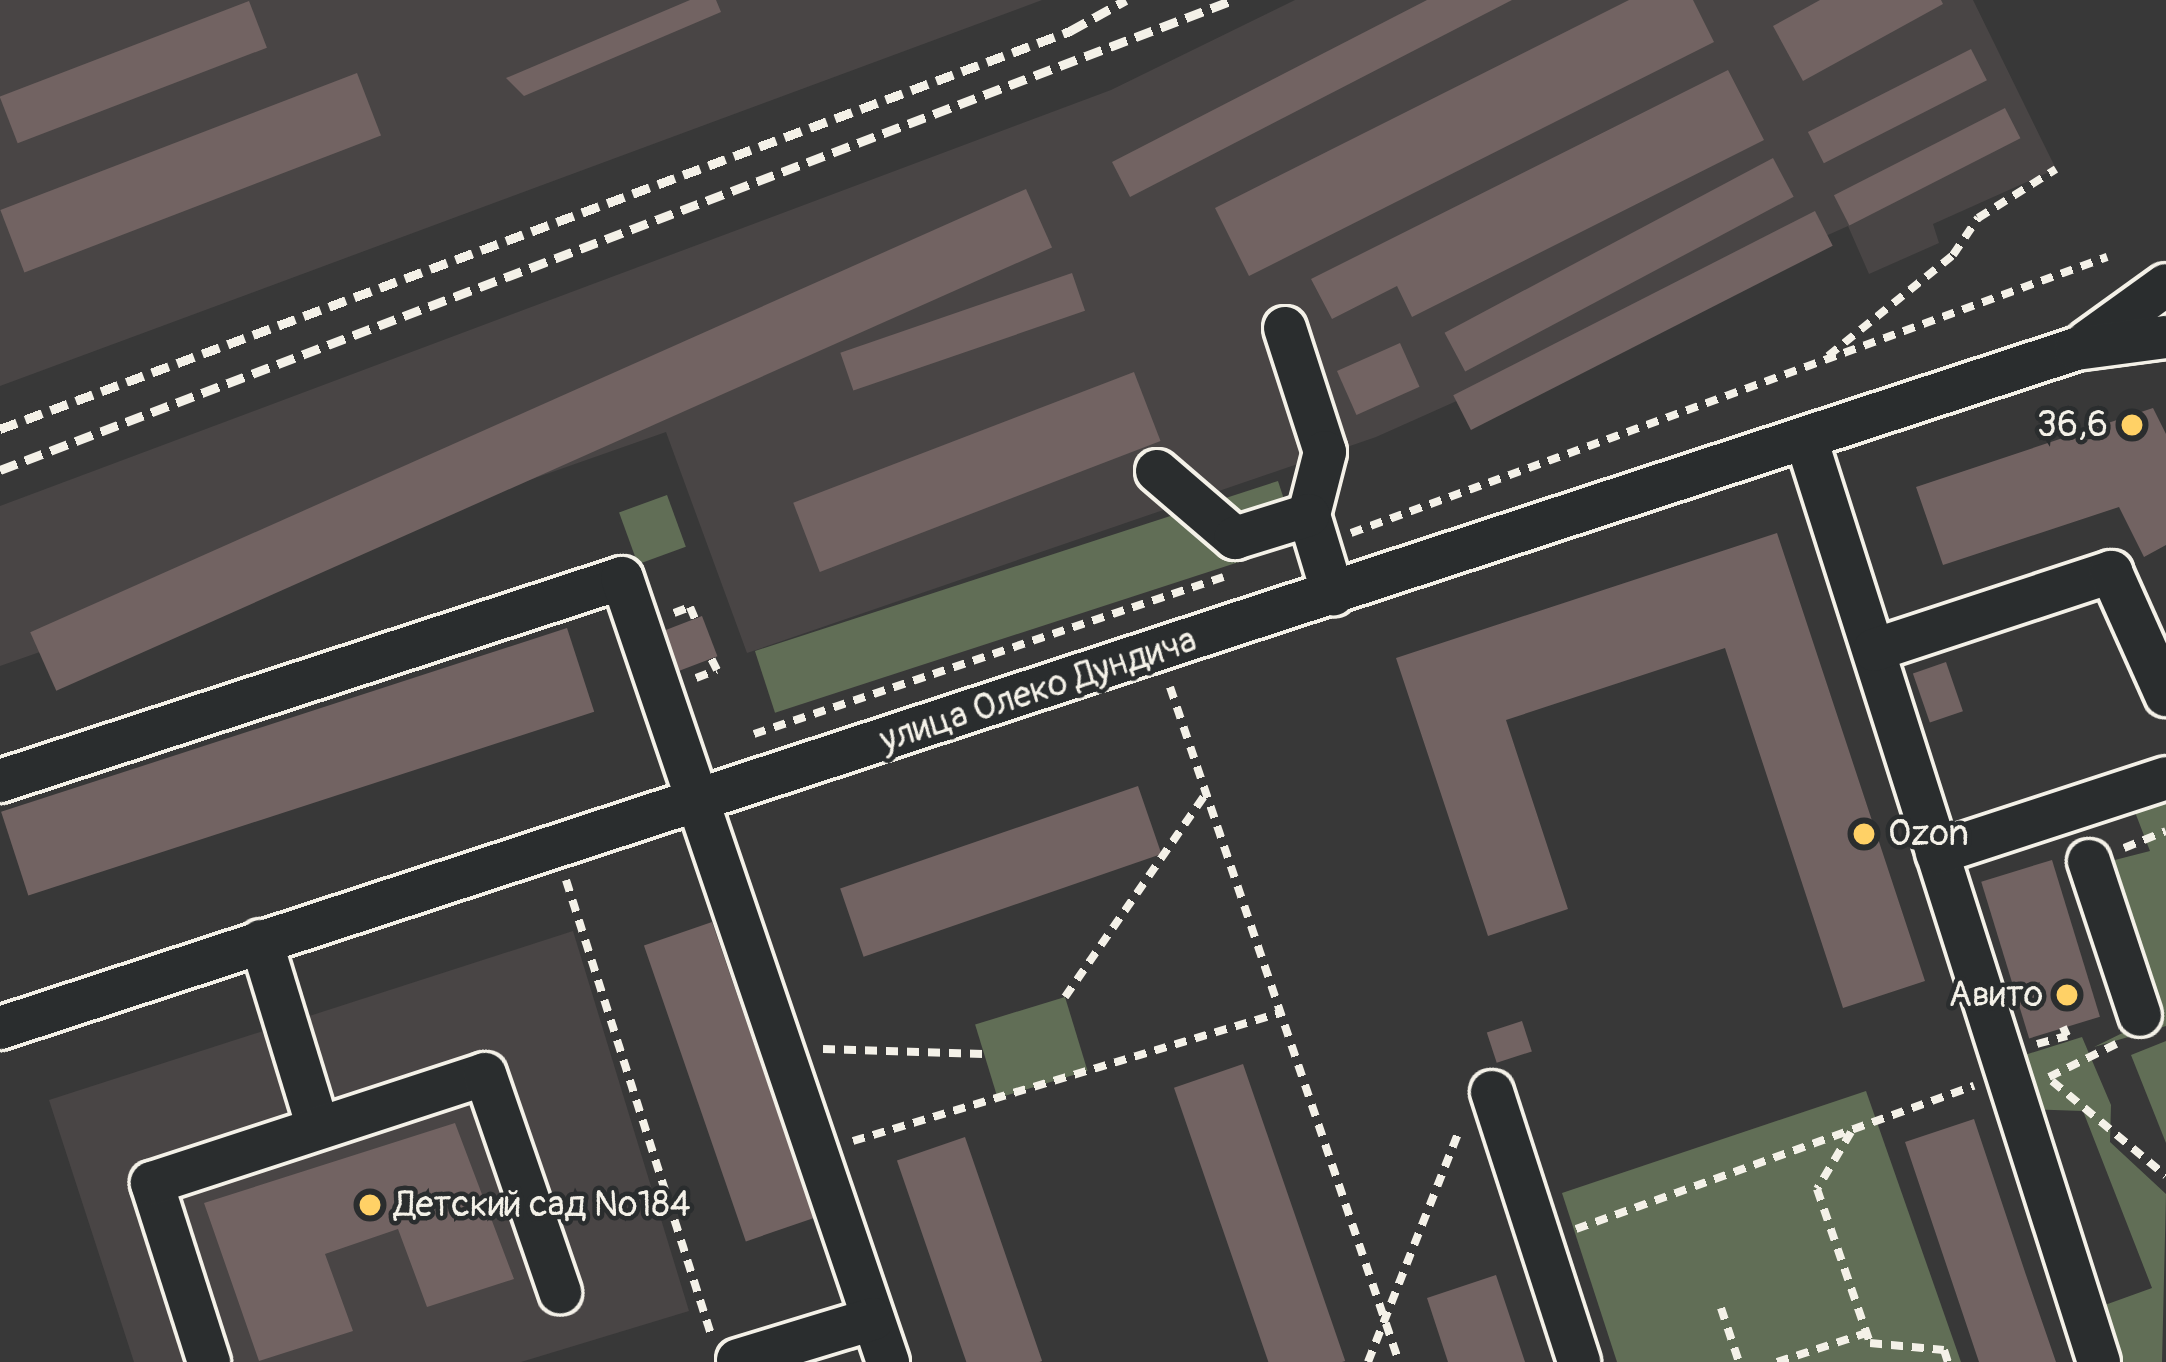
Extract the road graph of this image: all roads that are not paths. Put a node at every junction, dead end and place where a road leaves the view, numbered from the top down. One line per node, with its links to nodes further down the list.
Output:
1 (2166, 284): 4 (street, улица Олеко Дундича)
2 (1285, 328): 7 (street)
3 (2166, 337): 4 (street, улица Олеко Дундича)
4 (2076, 349): 5 (street, улица Олеко Дундича)
5 (1807, 442): 8 (street, улица Олеко Дундича); 9 (street)
6 (1157, 471): 7 (street)
7 (1313, 530): 8 (street)
8 (1333, 595): 13 (street, улица Олеко Дундича)
9 (1874, 650): 10 (street); 14 (street)
10 (2166, 695)
11 (2166, 778): 14 (street)
12 (0, 781): 13 (street)
13 (699, 799): 16 (street, улица Олеко Дундича); 22 (street)
14 (1937, 853): 27 (street)
15 (2089, 861): 17 (street)
16 (261, 941): 18 (street, улица Олеко Дундича); 20 (street)
17 (2133, 1027)
18 (0, 1028)
19 (1492, 1092): 26 (street)
20 (317, 1124): 21 (street); 24 (street)
21 (560, 1292)
22 (873, 1318): 23 (street); 25 (street)
23 (726, 1350)
24 (209, 1362)
25 (888, 1362)
26 (1579, 1362)
27 (2099, 1362)

